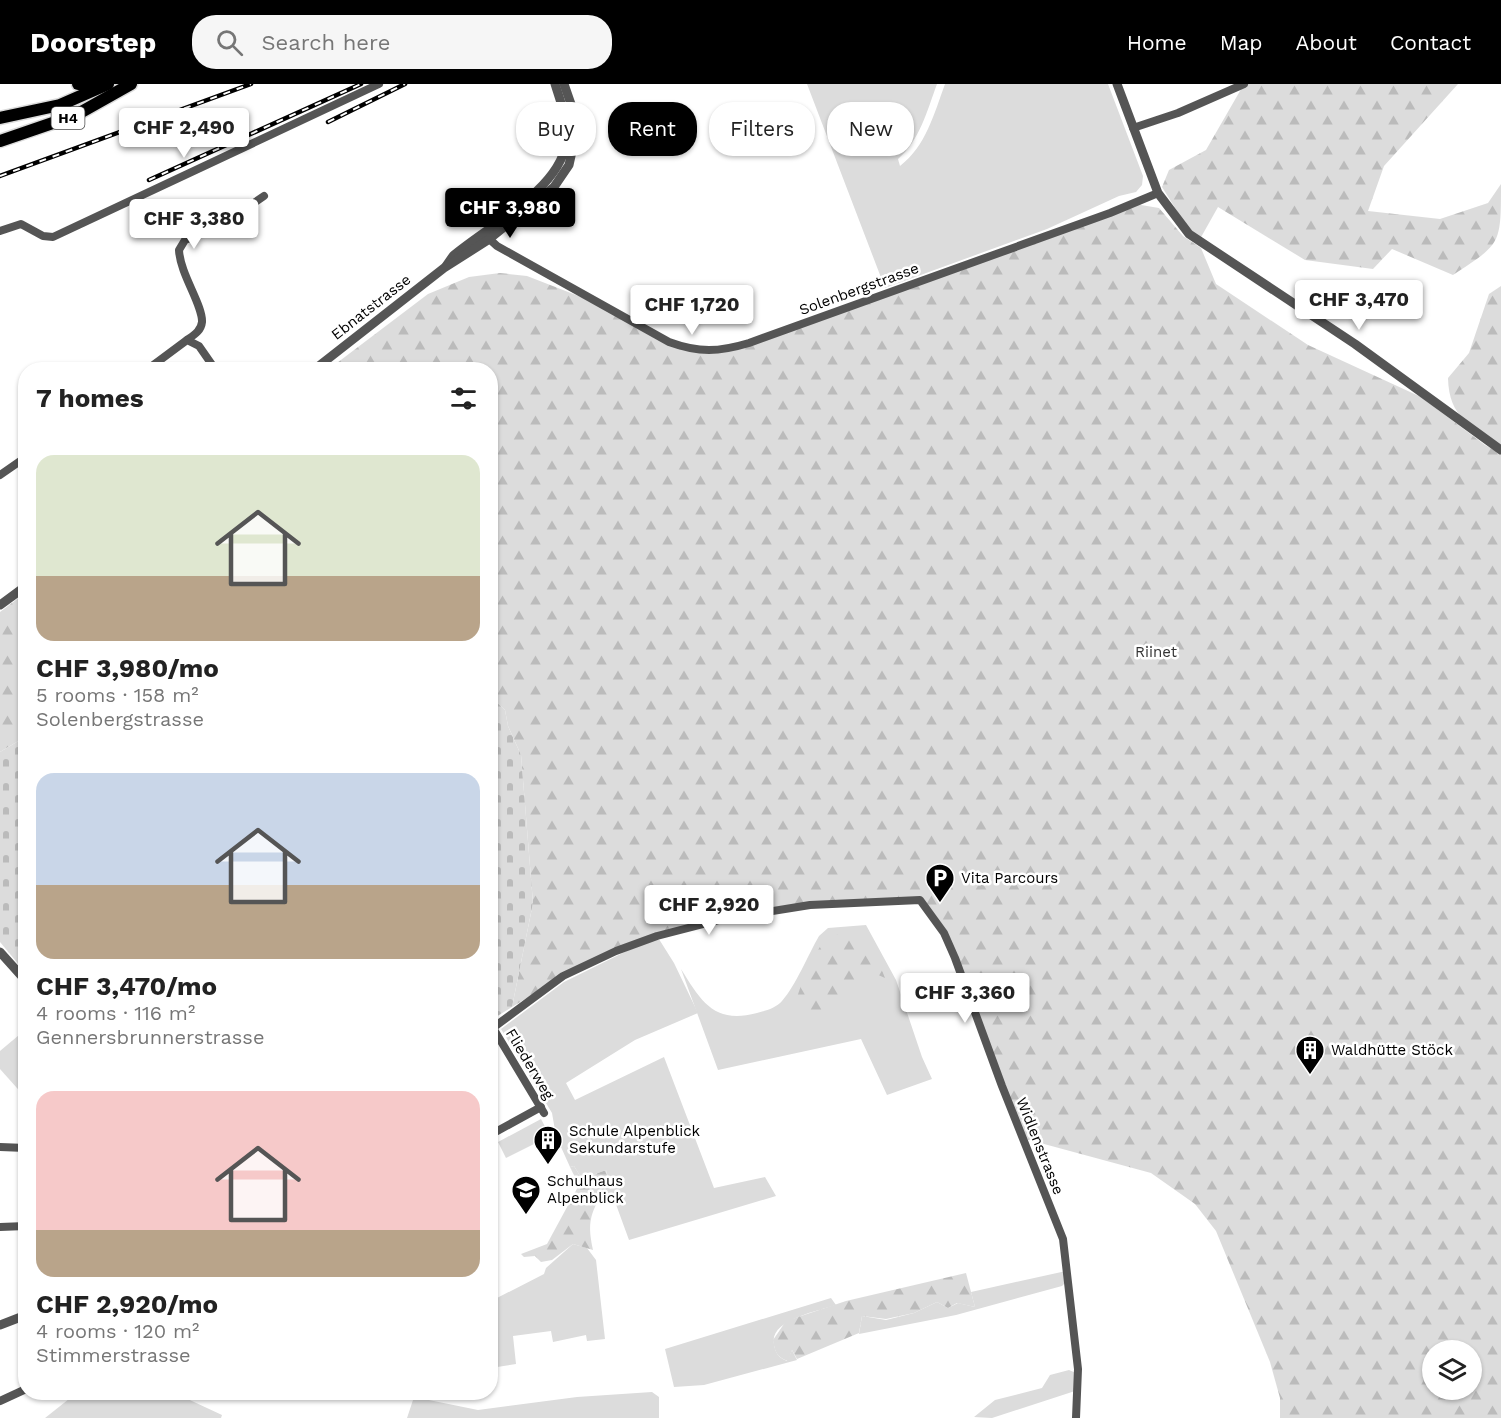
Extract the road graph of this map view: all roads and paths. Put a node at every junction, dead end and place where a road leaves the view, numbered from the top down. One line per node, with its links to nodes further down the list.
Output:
1 (78, 84): 2 (highway, H4)
2 (99, 84)
3 (108, 84): 10 (highway, H4)
4 (131, 84): 12 (highway, H4)
5 (379, 84): 15 (street)
6 (555, 84): 16 (street, Ebnatstrasse)
7 (564, 84): 16 (street, Ebnatstrasse)
8 (1117, 84): 11 (street)
9 (1244, 84): 11 (street)
10 (2, 118)
11 (1133, 128): 13 (street)
12 (0, 141)
13 (1158, 193): 16 (street, Solenbergstrasse); 21 (street)
14 (264, 196): 17 (street)
15 (0, 231)
16 (486, 235): 20 (street, Ebnatstrasse)
17 (187, 340): 18 (street); 19 (street)
18 (157, 362)
19 (210, 362)
20 (324, 362)
21 (1501, 450)
22 (18, 463): 23 (street)
23 (0, 475)
24 (18, 592): 25 (street)
25 (0, 605)
26 (0, 952): 27 (street)
27 (18, 972)
28 (498, 1025): 39 (street, Widlenstrasse)
29 (498, 1039): 30 (street, Fliederweg)
30 (498, 1131)
31 (0, 1147): 32 (street)
32 (18, 1148)
33 (18, 1226): 34 (street)
34 (0, 1227)
35 (18, 1320): 36 (street)
36 (0, 1326)
37 (18, 1393): 38 (street)
38 (0, 1401)
39 (1076, 1418)

